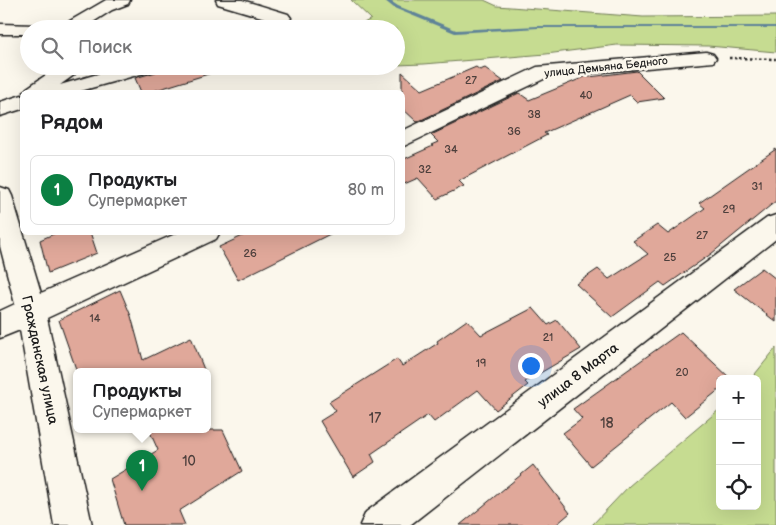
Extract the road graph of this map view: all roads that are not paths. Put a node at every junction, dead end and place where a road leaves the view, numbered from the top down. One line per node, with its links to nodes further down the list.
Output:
1 (122, 0): 4 (street)
2 (224, 0): 3 (street)
3 (282, 18)
4 (83, 20)
5 (0, 29): 6 (street)
6 (20, 29)
7 (706, 58): 12 (street, улица Демьяна Бедного)
8 (61, 75): 10 (street)
9 (116, 75): 11 (street)
10 (38, 90)
11 (63, 90)
12 (405, 139)
13 (0, 196): 16 (street, Гражданская улица)
14 (776, 225): 19 (street, улица 8 Марта)
15 (200, 235): 16 (street)
16 (31, 311): 17 (street); 18 (street, Гражданская улица)
17 (0, 325)
18 (73, 525)
19 (379, 525)

